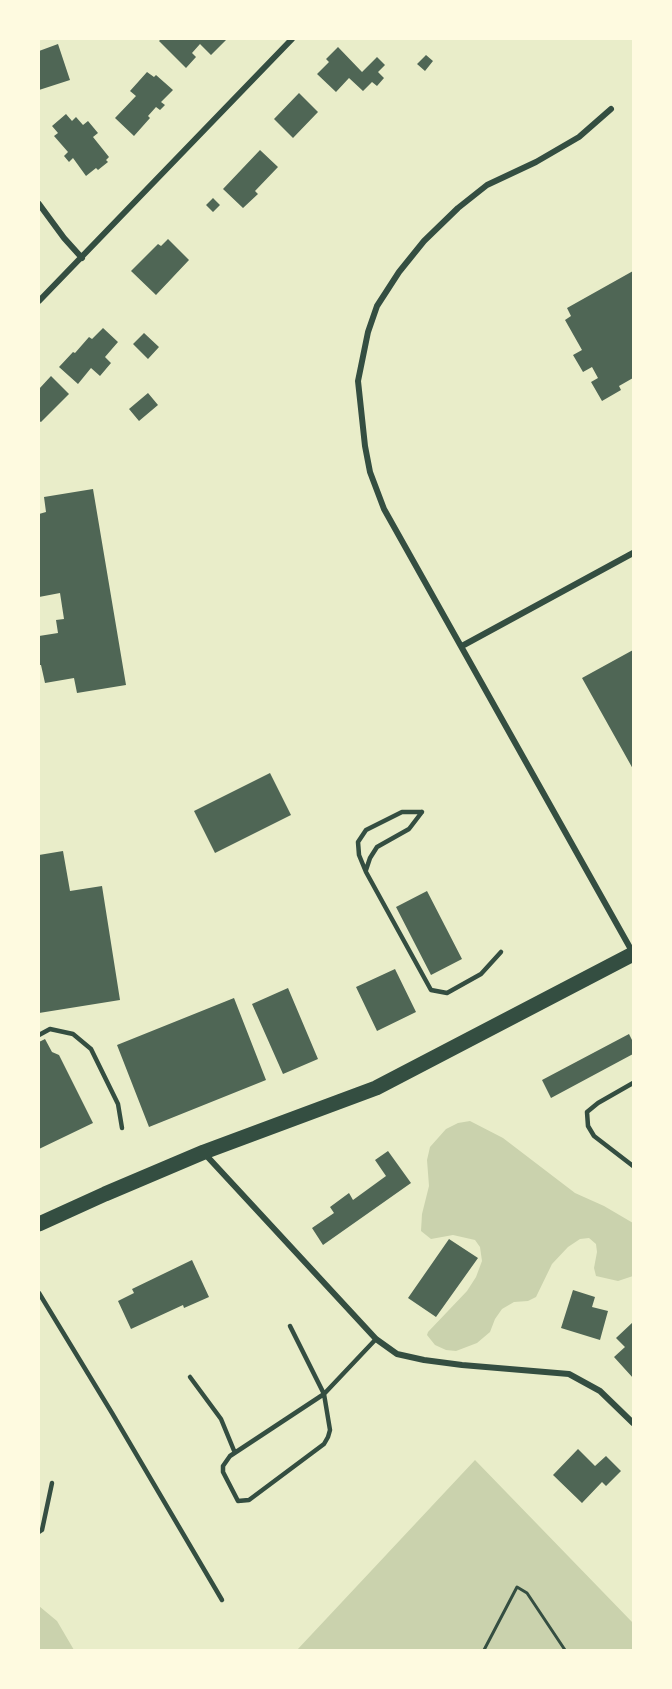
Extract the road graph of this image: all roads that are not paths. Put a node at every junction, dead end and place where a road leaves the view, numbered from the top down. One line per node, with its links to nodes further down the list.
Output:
1 (292, 39): 4 (street)
2 (611, 109): 7 (street)
3 (39, 204): 4 (street)
4 (82, 258): 5 (street)
5 (39, 301)
6 (633, 553): 7 (street)
7 (462, 646): 10 (street)
8 (366, 872): 8 (lane); 9 (lane)
9 (501, 952)
10 (633, 954): 14 (main road)
11 (39, 1035): 13 (lane)
12 (633, 1083): 15 (lane)
13 (122, 1128)
14 (204, 1152): 16 (main road); 19 (street)
15 (633, 1167)
16 (39, 1224)
17 (39, 1293): 26 (lane)
18 (290, 1326): 21 (lane)
19 (376, 1339): 21 (lane); 22 (street)
20 (190, 1377): 23 (lane)
21 (324, 1394): 23 (lane); 23 (lane)
22 (633, 1423)
23 (235, 1453)
24 (52, 1483): 25 (lane)
25 (39, 1532)
26 (222, 1600)

